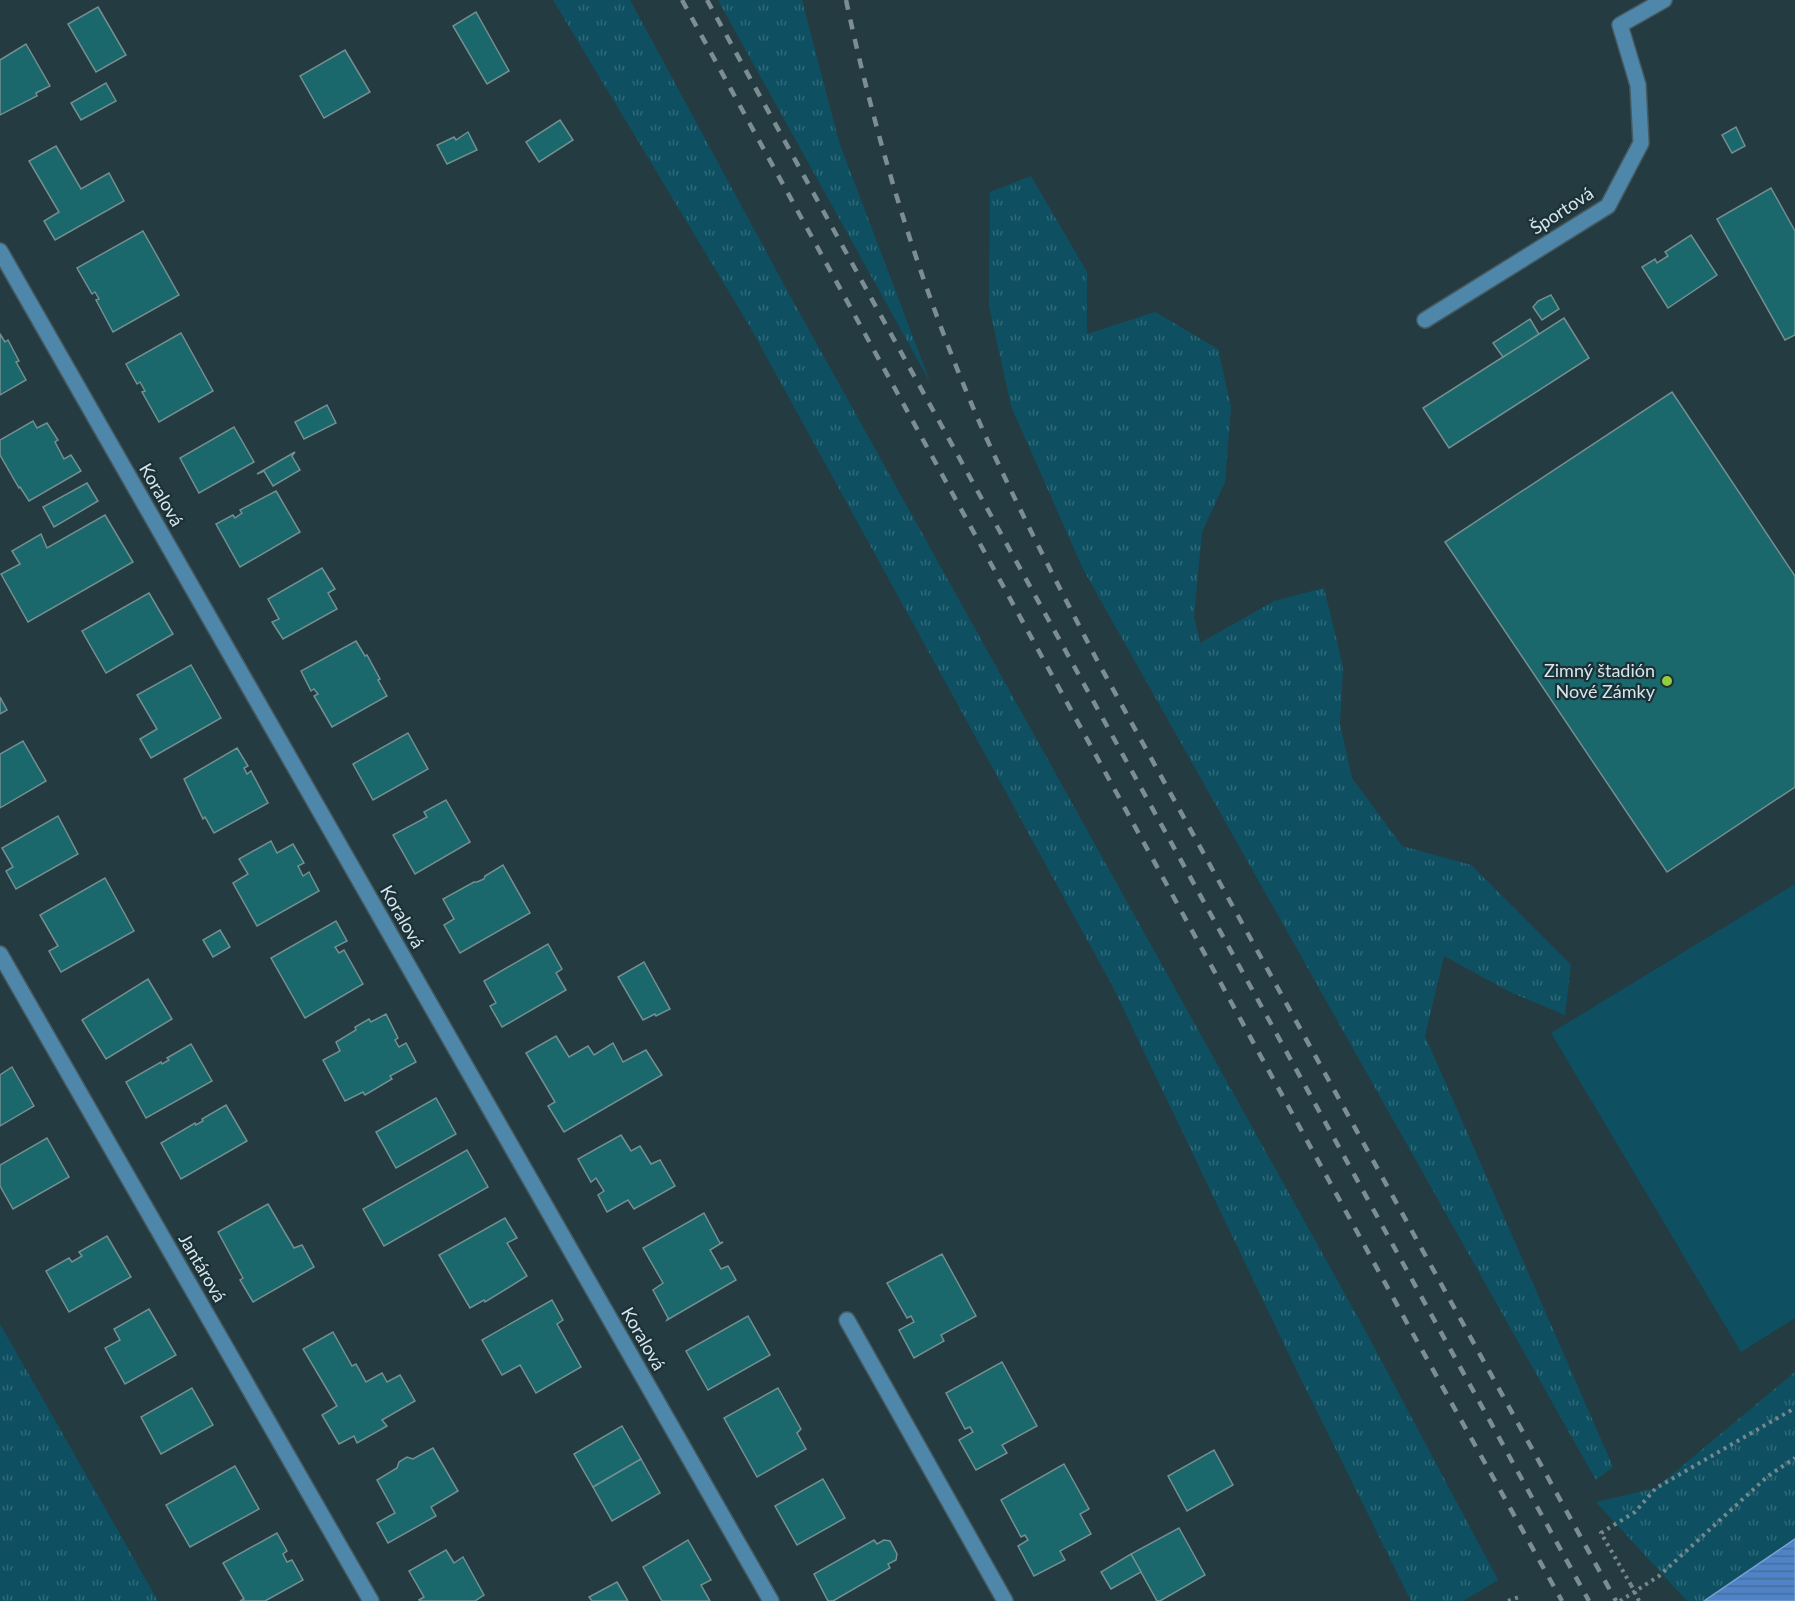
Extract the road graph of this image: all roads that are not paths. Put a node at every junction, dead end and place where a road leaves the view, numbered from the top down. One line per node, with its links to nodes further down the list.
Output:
1 (1664, 0): 3 (street, Športová)
2 (0, 252): 7 (street, Koralová)
3 (1425, 320)
4 (0, 954): 6 (street, Jantárová)
5 (847, 1320): 8 (street)
6 (371, 1601)
7 (771, 1601)
8 (1005, 1601)

